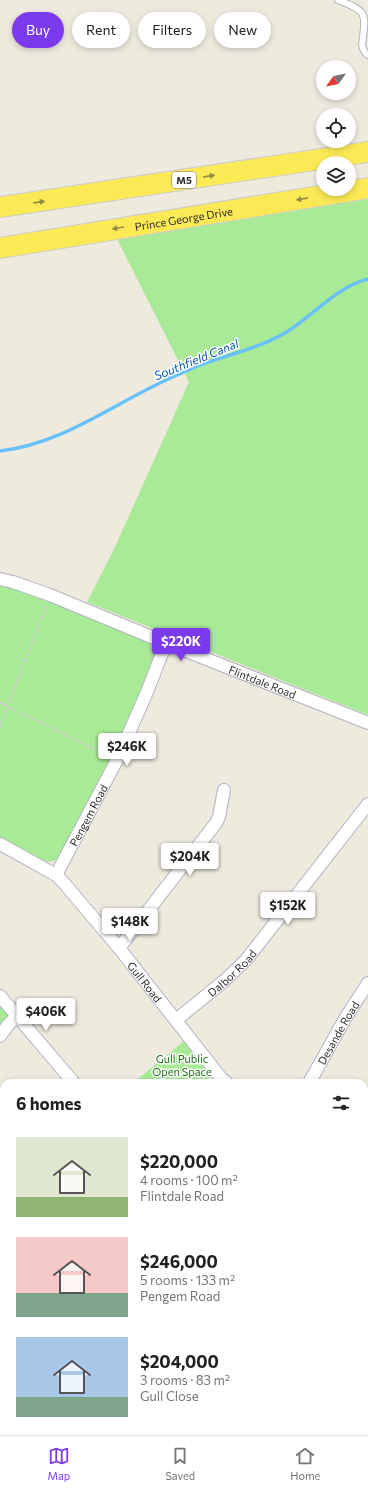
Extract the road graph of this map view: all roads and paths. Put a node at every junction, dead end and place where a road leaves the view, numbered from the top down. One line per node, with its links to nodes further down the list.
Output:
1 (338, 0): 2 (lane)
2 (368, 55)
3 (368, 152): 5 (main road, M5, one-way to 3)
4 (368, 188): 6 (main road, Prince George Drive, one-way to 6)
5 (0, 207)
6 (0, 248)
7 (0, 579): 8 (street, Flintdale Road)
8 (50, 595): 9 (street, Flintdale Road); 11 (path)
9 (166, 643): 12 (street, Flintdale Road); 14 (street, Pengem Road)
10 (0, 703): 11 (path)
11 (8, 706): 13 (path); 14 (path)
12 (368, 723)
13 (0, 726)
14 (118, 760): 18 (street, Pengem Road)
15 (224, 790): 19 (street)
16 (368, 804): 23 (street, Dalbor Road)
17 (0, 844): 18 (street, Gull Road)
18 (56, 875): 19 (street, Gull Road)
19 (119, 948): 23 (street, Gull Road)
20 (368, 983): 27 (street, Desande Road)
21 (0, 996): 22 (street)
22 (17, 1016): 24 (street); 25 (street)
23 (176, 1020): 26 (street, Gull Road)
24 (0, 1036)
25 (71, 1079)
26 (220, 1079)
27 (310, 1079)

